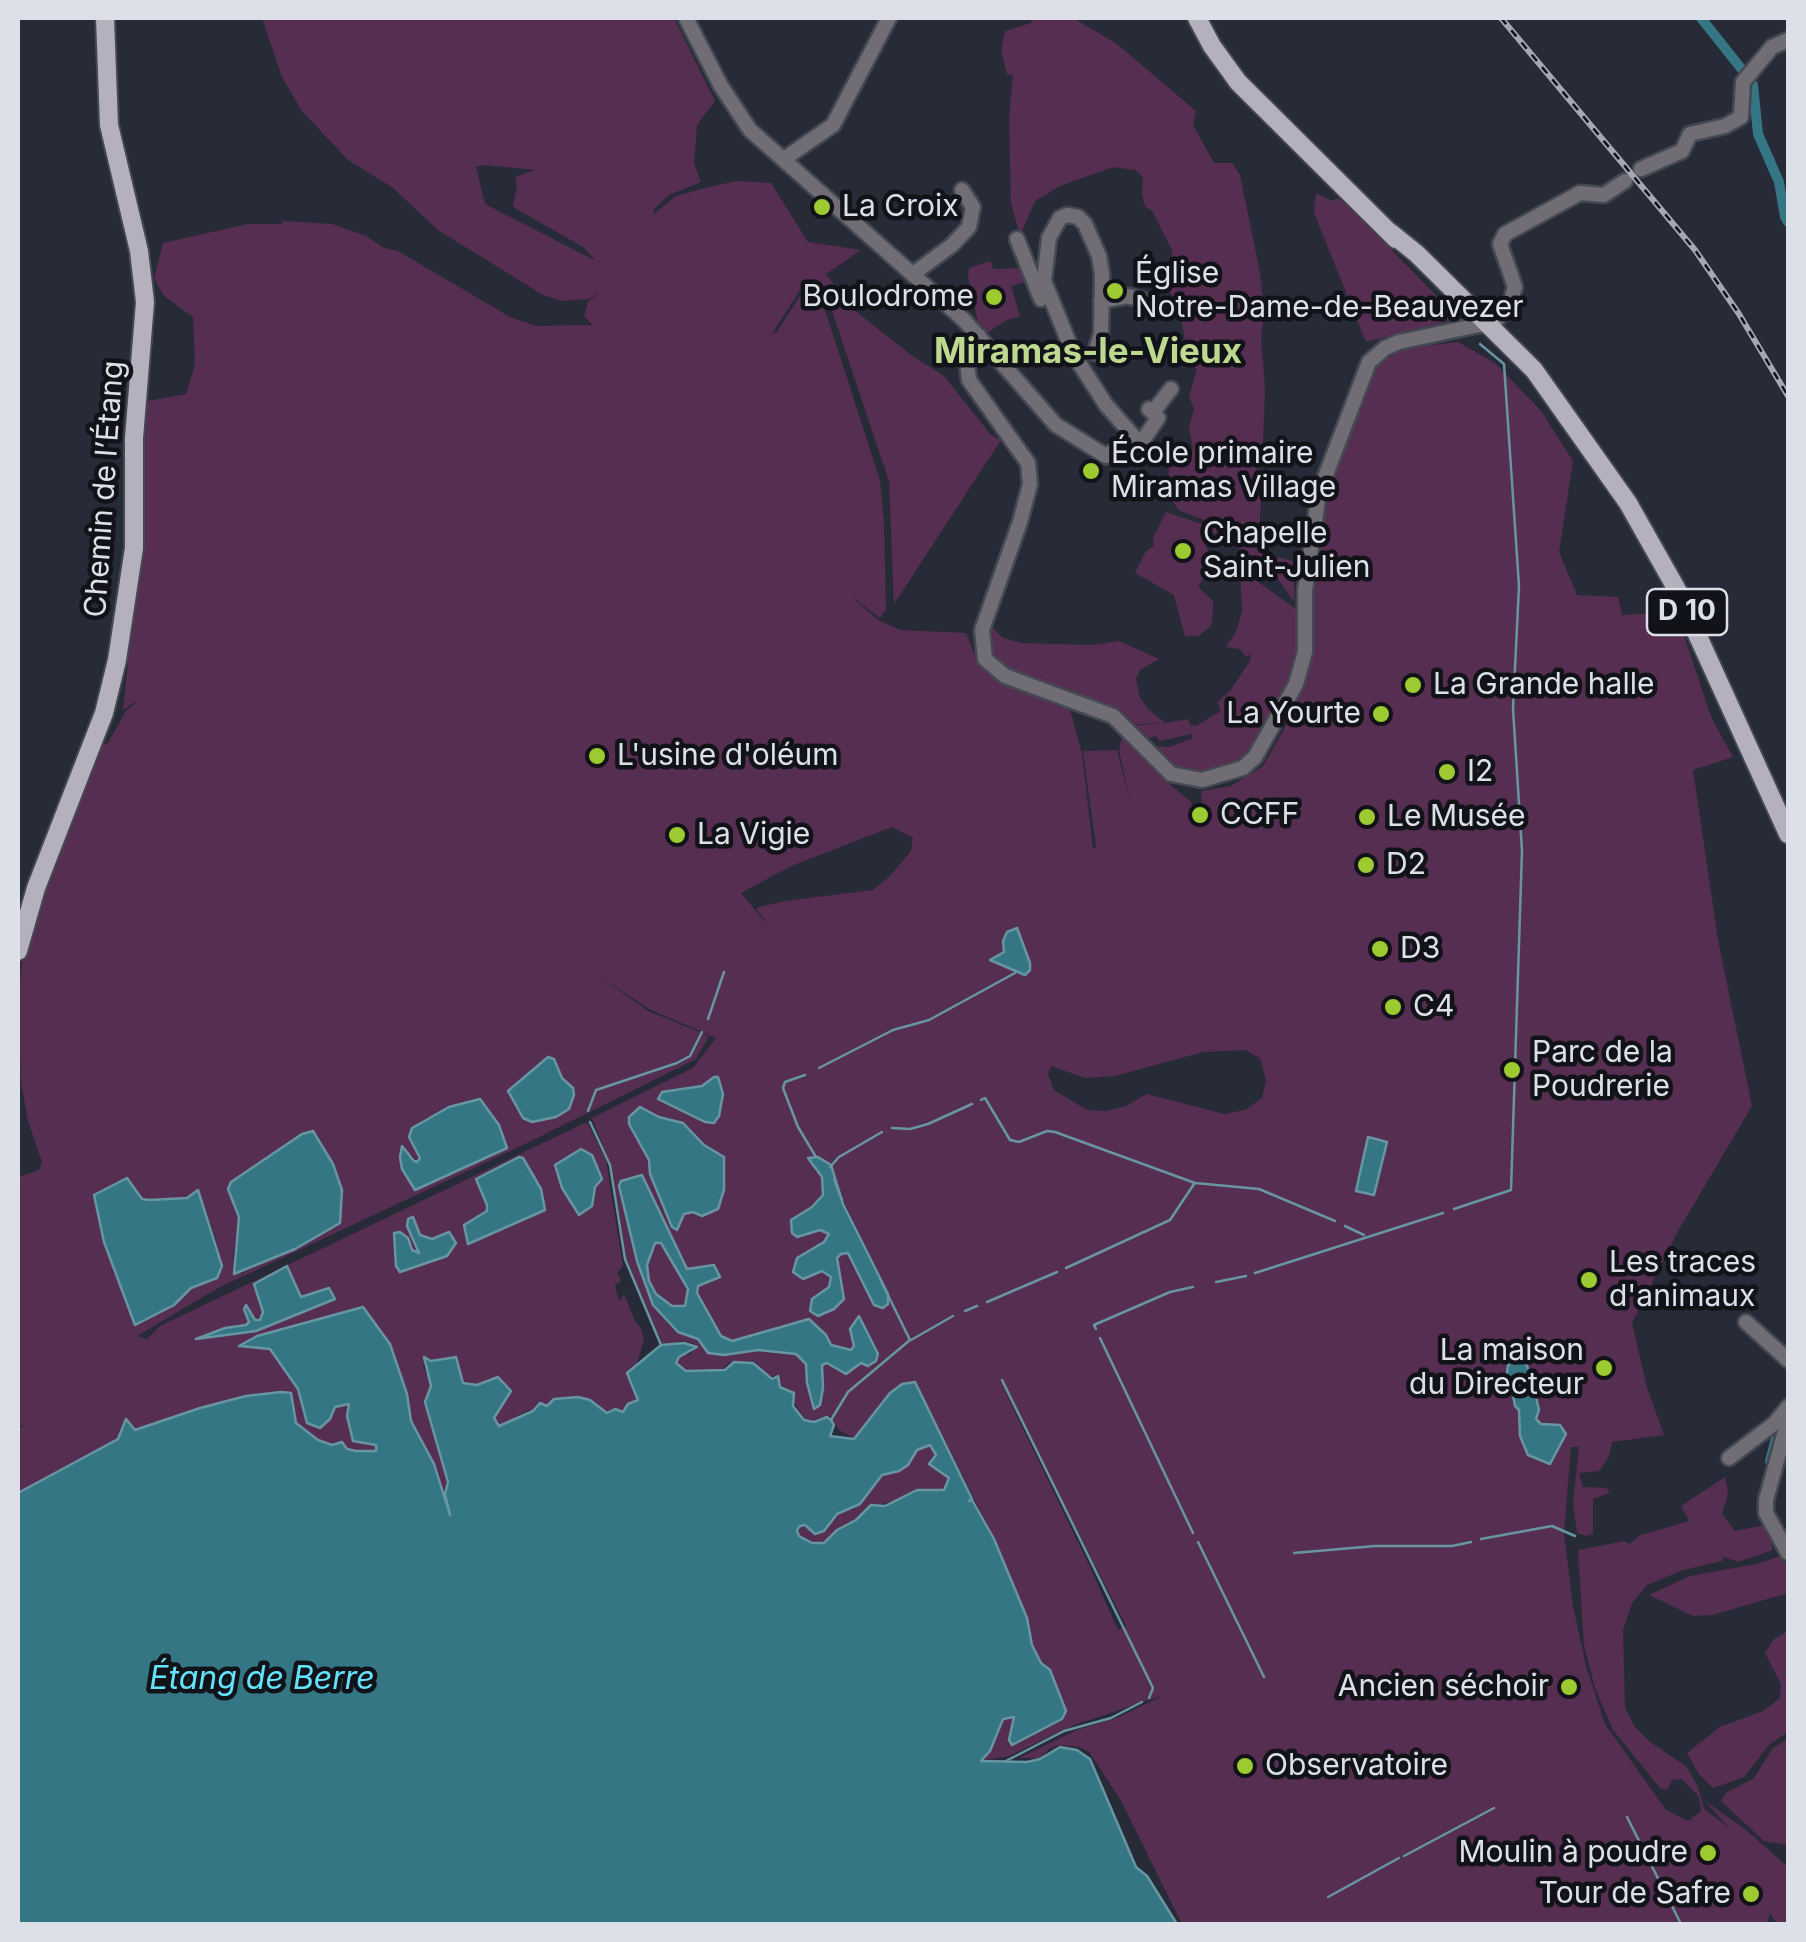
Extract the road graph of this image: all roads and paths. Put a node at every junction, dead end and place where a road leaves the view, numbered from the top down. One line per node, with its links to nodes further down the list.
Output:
1 (105, 18): 23 (main road, Chemin de l’Étang)
2 (686, 18): 6 (street)
3 (889, 18): 6 (street)
4 (1198, 18): 10 (main road, D 10)
5 (1788, 40): 7 (street)
6 (784, 159): 12 (street)
7 (1642, 169)
8 (1625, 181): 16 (street)
9 (962, 190): 12 (street)
10 (1390, 233): 16 (main road, D 10); 16 (main road, D 10)
11 (1017, 239): 15 (street)
12 (912, 274): 17 (street)
13 (1101, 301): 14 (street); 15 (street); 18 (street)
14 (1149, 302)
15 (1057, 317): 21 (street)
16 (1483, 327): 17 (street); 20 (main road, D 10); 20 (main road, D 10)
17 (979, 336): 21 (street)
18 (1095, 353)
19 (1171, 389): 21 (street)
20 (1560, 405): 22 (main road, D 10)
21 (1122, 448)
22 (1788, 834)
23 (18, 951)
24 (1746, 1322): 25 (street)
25 (1788, 1360)
26 (1788, 1407): 28 (street)
27 (1788, 1420): 29 (street)
28 (1728, 1458)
29 (1788, 1553)

